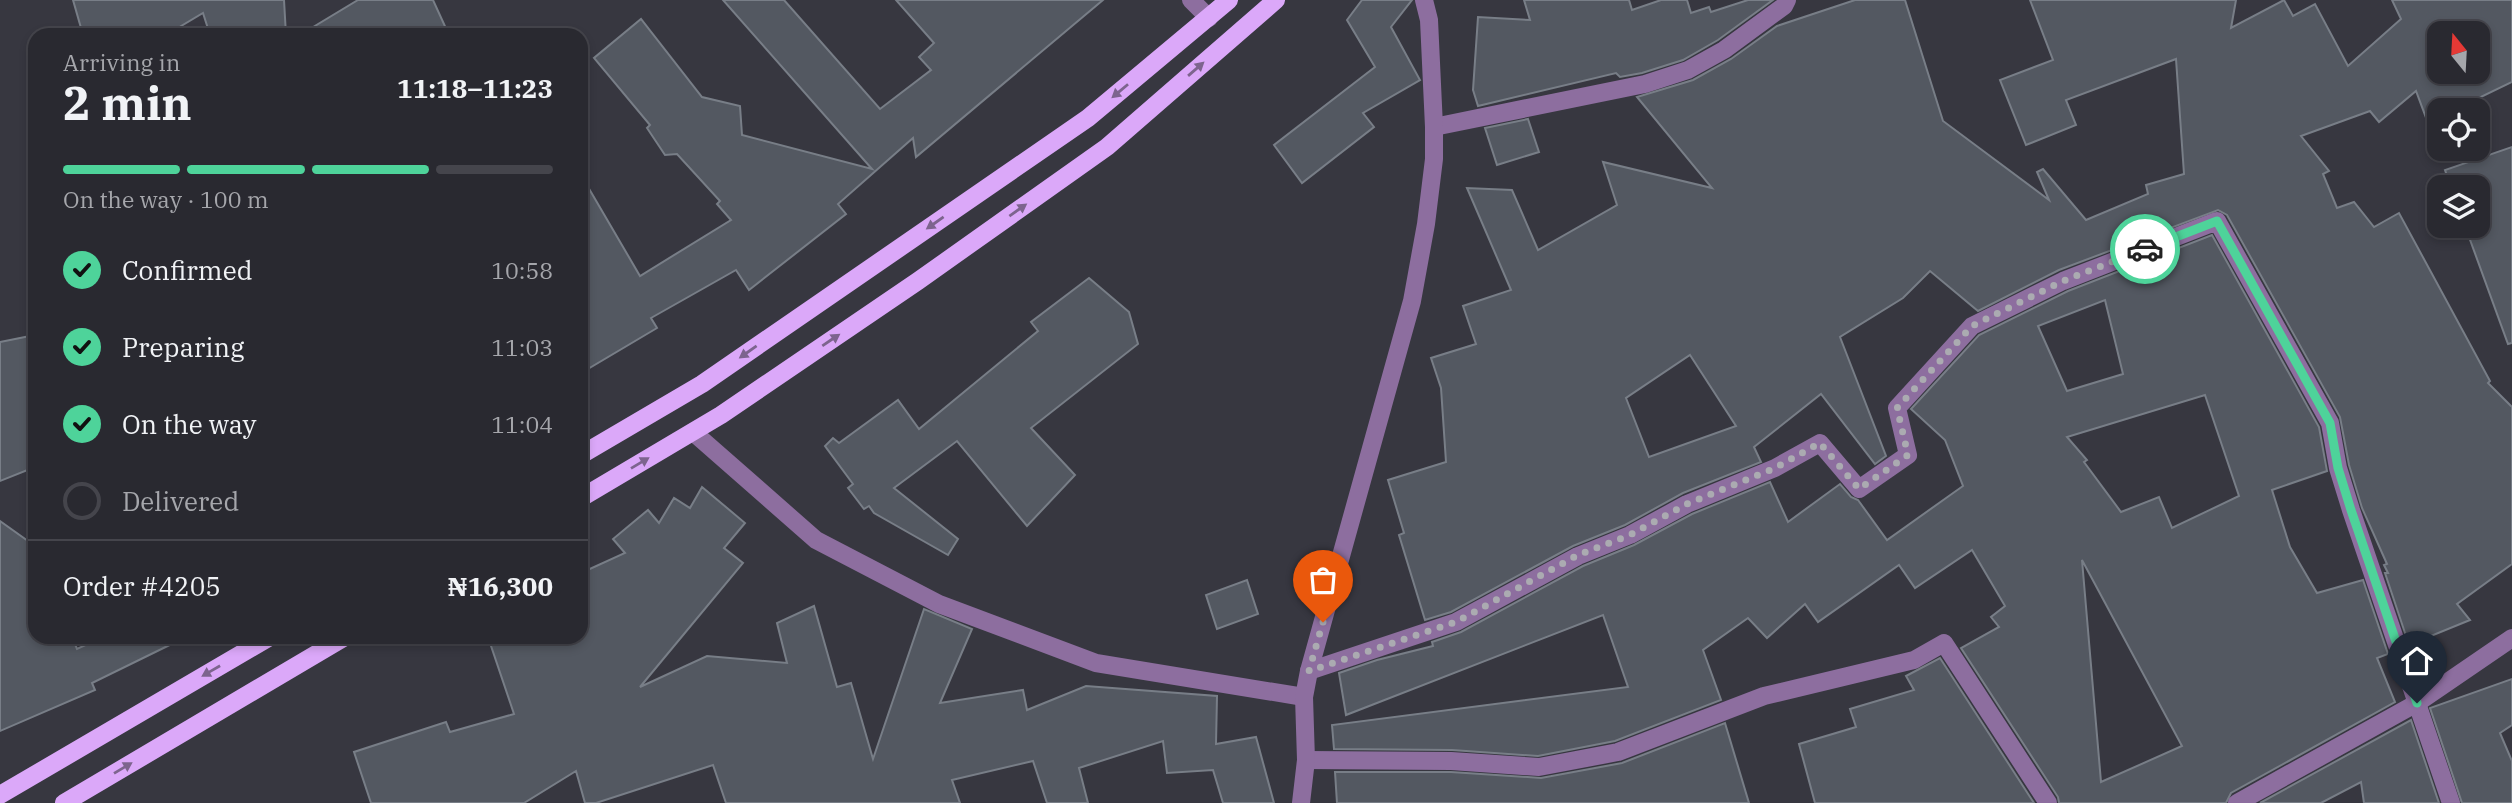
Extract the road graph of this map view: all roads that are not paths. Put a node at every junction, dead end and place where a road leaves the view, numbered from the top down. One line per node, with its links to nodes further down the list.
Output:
1 (1191, 0): 6 (street)
2 (1229, 0): 6 (main road)
3 (1276, 0): 8 (main road, one-way to 3)
4 (1424, 0): 7 (street)
5 (1787, 0): 7 (street)
6 (1209, 18): 9 (main road, one-way to 9)
7 (1434, 127): 14 (street)
8 (693, 432): 10 (main road, one-way to 8); 15 (street)
9 (588, 451)
10 (588, 494)
11 (2512, 638): 16 (street)
12 (258, 644): 18 (main road, one-way to 18)
13 (333, 644): 19 (main road, one-way to 13)
14 (1309, 671): 15 (street); 16 (street)
15 (1304, 697): 17 (street)
16 (2417, 703): 22 (street); 23 (street)
17 (1306, 760): 20 (street); 21 (street)
18 (0, 795)
19 (64, 803)
20 (1301, 803)
21 (2048, 803)
22 (2237, 803)
23 (2451, 803)

